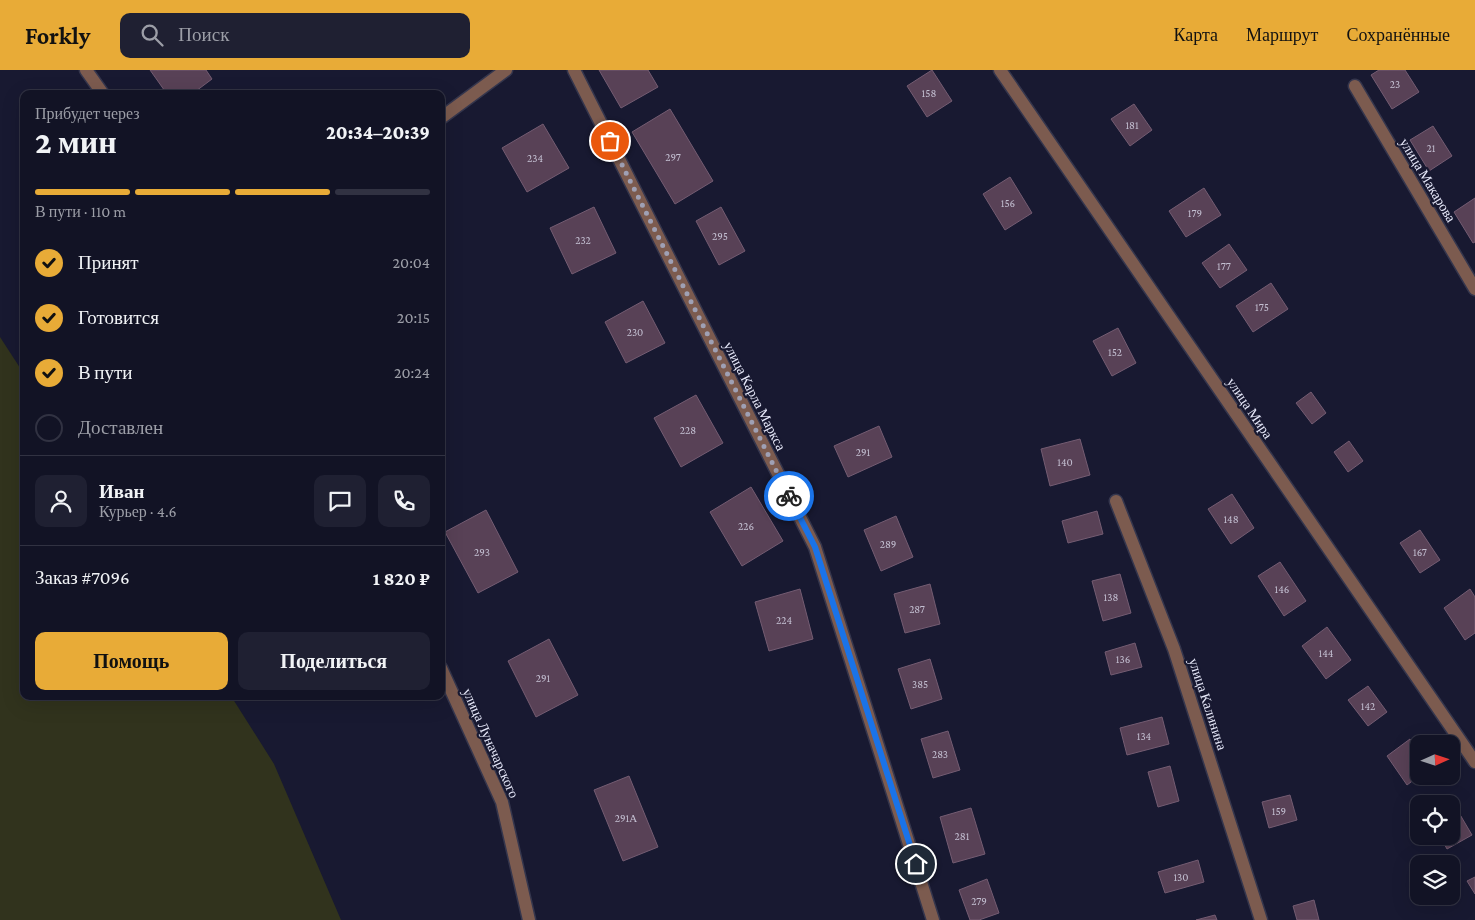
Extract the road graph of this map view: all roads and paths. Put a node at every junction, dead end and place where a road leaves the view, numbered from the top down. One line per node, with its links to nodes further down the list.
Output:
1 (86, 70): 6 (street)
2 (506, 70): 7 (street)
3 (574, 70): 13 (street, улица Карла Маркса)
4 (1000, 70): 11 (street, улица Мира)
5 (1355, 86): 8 (street, улица Макарова)
6 (100, 90)
7 (445, 115)
8 (1475, 289)
9 (1116, 501): 14 (street, улица Калинина)
10 (445, 677): 12 (street, улица Луначарского)
11 (1475, 762)
12 (529, 920)
13 (934, 920)
14 (1261, 920)

